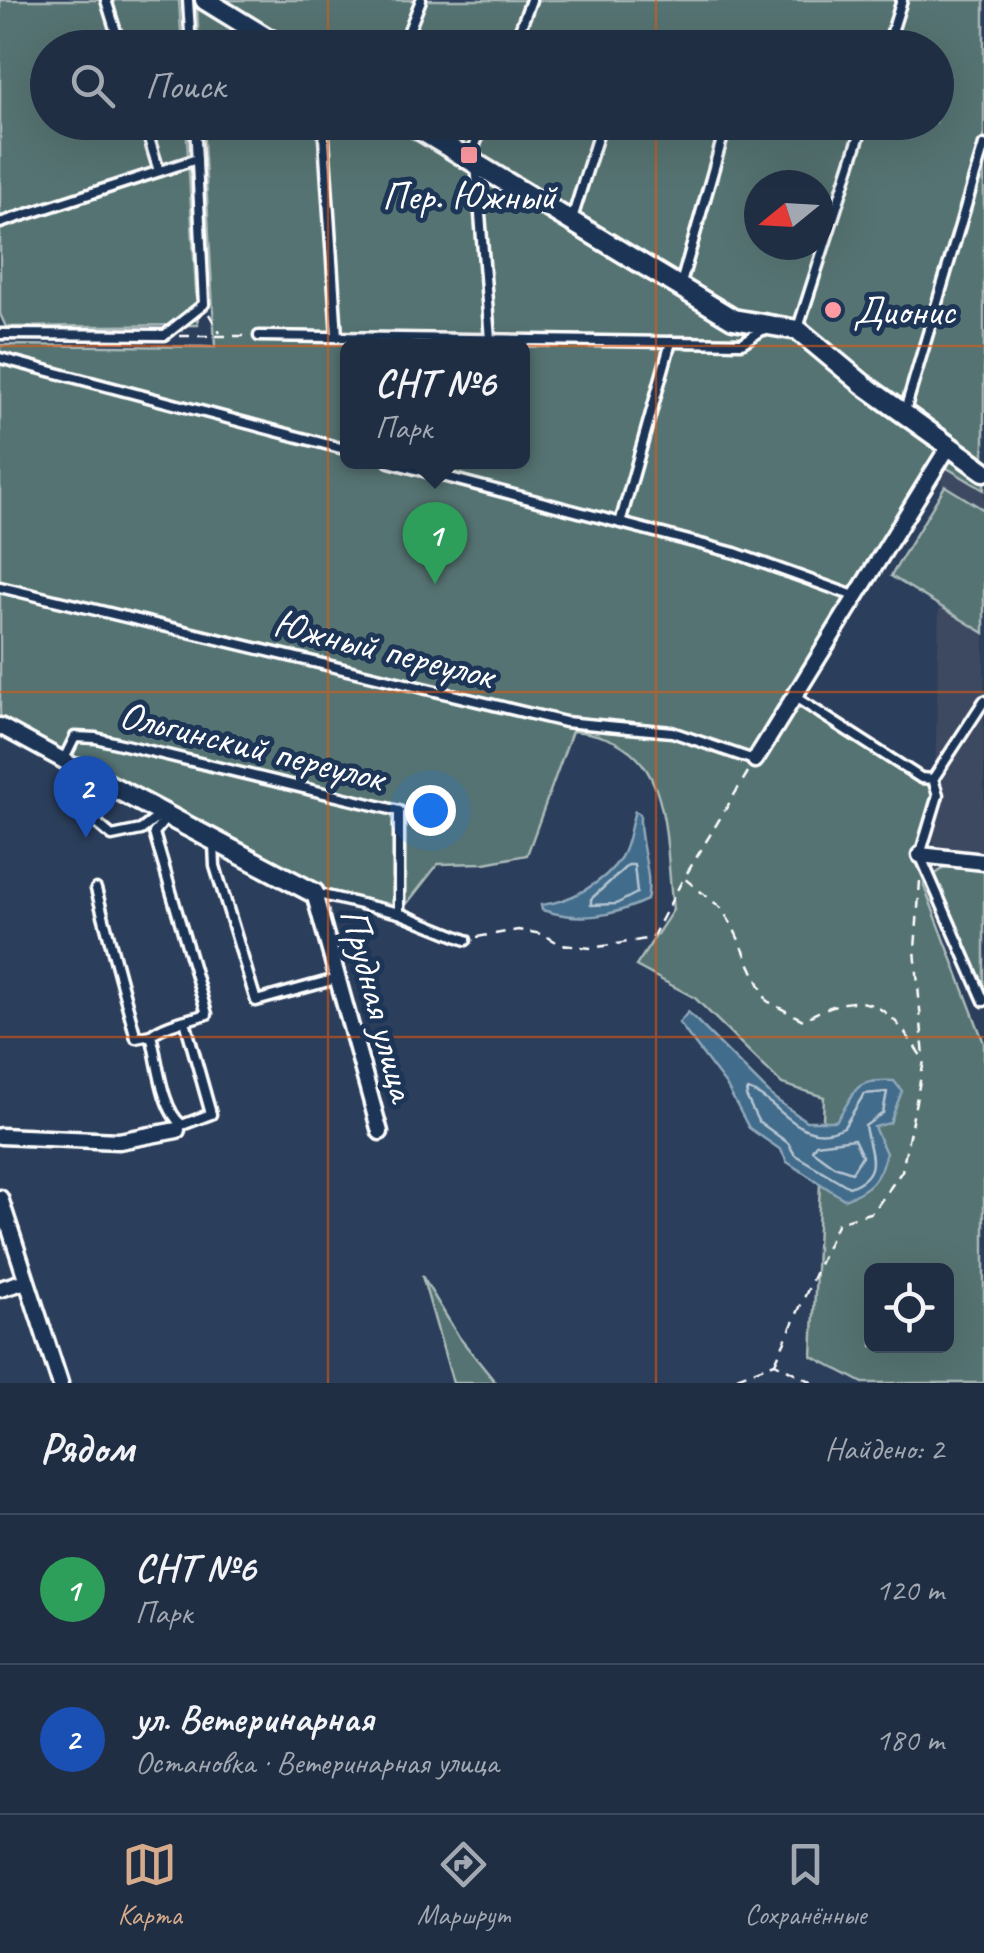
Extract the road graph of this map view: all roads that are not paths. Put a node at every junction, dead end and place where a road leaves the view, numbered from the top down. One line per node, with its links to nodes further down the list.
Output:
1 (106, 0): 7 (lane)
2 (188, 0): 8 (lane)
3 (204, 0): 9 (street)
4 (421, 0): 10 (lane)
5 (531, 0): 11 (lane)
6 (902, 0): 12 (lane)
7 (115, 30)
8 (190, 30)
9 (253, 30)
10 (409, 30)
11 (520, 30)
12 (893, 30)
13 (150, 140): 24 (lane)
14 (196, 140): 22 (lane)
15 (324, 140): 32 (lane)
16 (436, 140): 23 (street)
17 (479, 140): 23 (lane)
18 (597, 140): 25 (lane)
19 (721, 140): 27 (lane)
20 (858, 140): 29 (lane)
21 (984, 145): 38 (lane)
22 (197, 159): 24 (lane); 30 (lane)
23 (473, 162): 25 (street); 34 (lane)
24 (159, 171): 26 (lane)
25 (572, 222): 27 (street)
26 (0, 223)
27 (680, 287): 28 (street)
28 (767, 326): 29 (street); 36 (lane)
29 (798, 330): 38 (street)
30 (0, 334)
31 (258, 336): 32 (lane)
32 (337, 337): 33 (lane)
33 (439, 339)
34 (490, 339)
35 (530, 340): 36 (lane)
36 (672, 342): 43 (lane)
37 (0, 358): 40 (lane)
38 (904, 414): 39 (street)
39 (949, 446): 42 (street); 45 (street)
40 (340, 448)
41 (416, 469): 43 (lane)
42 (984, 471)
43 (620, 522): 45 (lane)
44 (0, 586): 49 (lane, Южный переулок)
45 (857, 598): 46 (street)
46 (794, 697): 49 (street); 51 (lane)
47 (983, 705): 51 (lane)
48 (0, 726): 50 (street)
49 (755, 760)
50 (71, 765): 52 (street); 52 (lane); 58 (lane, Ольгинский переулок)
51 (934, 779): 54 (lane)
52 (166, 814): 53 (street); 62 (lane)
53 (214, 840): 57 (street); 60 (lane)
54 (920, 855): 55 (street); 61 (lane)
55 (984, 862)
56 (96, 889): 63 (lane)
57 (314, 893): 58 (lane); 60 (street, Прудная улица)
58 (399, 913): 59 (lane)
59 (466, 940)
60 (336, 979): 65 (street, Прудная улица)
61 (984, 1001)
62 (185, 1021): 63 (lane); 63 (lane)
63 (152, 1035)
64 (177, 1130): 66 (street)
65 (380, 1132)
66 (0, 1136)
67 (0, 1198): 68 (street)
68 (26, 1281): 69 (street); 70 (street)
69 (0, 1290)
70 (60, 1383)

